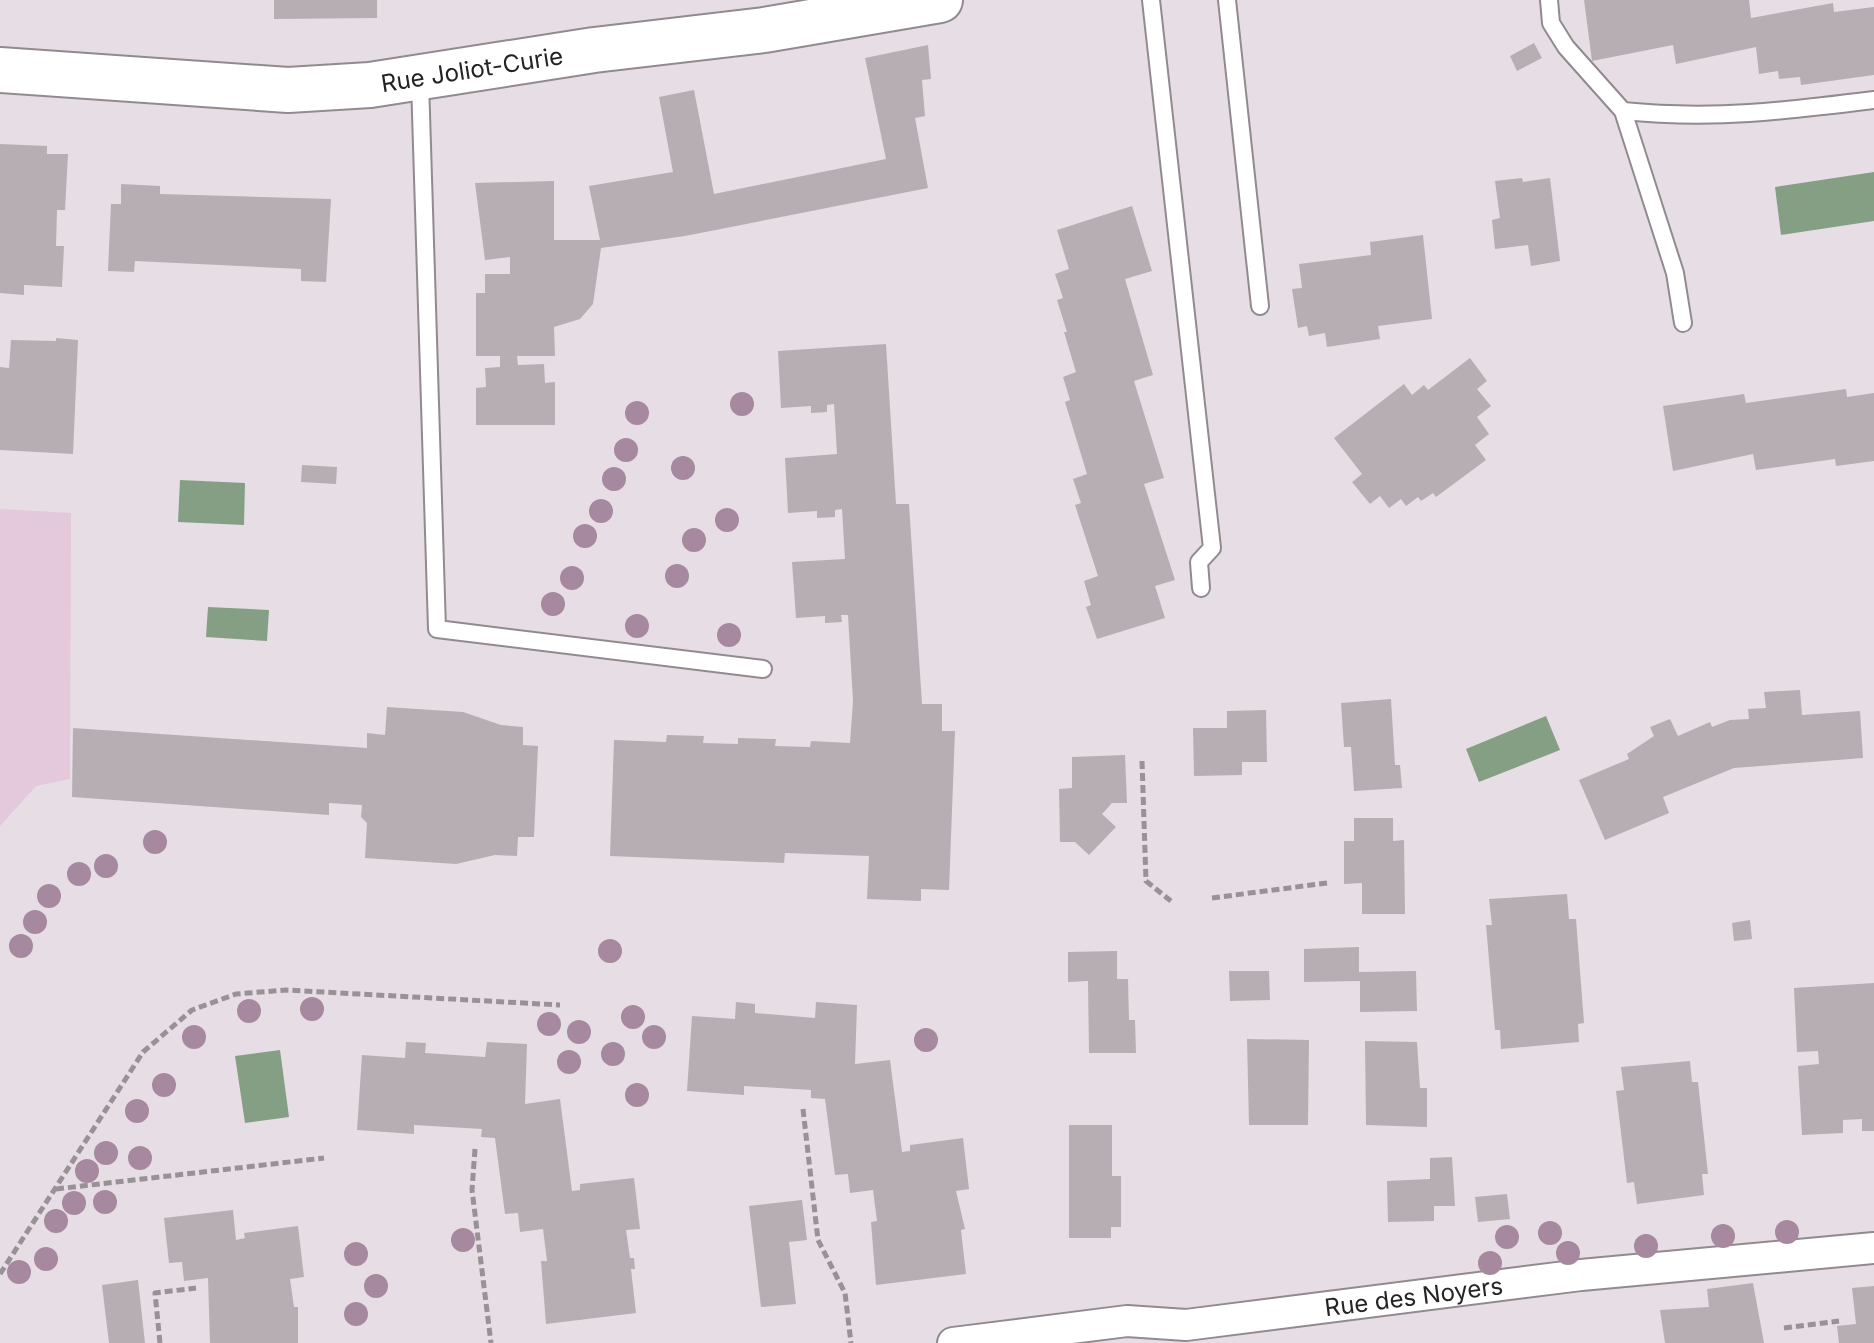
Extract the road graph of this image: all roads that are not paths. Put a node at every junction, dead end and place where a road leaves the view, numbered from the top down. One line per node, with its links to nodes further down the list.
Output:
1 (940, 0): 6 (main road, Rue Joliot-Curie)
2 (1151, 0): 11 (lane)
3 (1227, 0): 9 (lane)
4 (1549, 0): 8 (lane)
5 (0, 70): 6 (main road, Rue Joliot-Curie)
6 (420, 79): 12 (lane)
7 (1874, 100): 8 (lane)
8 (1623, 111): 10 (lane)
9 (1260, 306)
10 (1683, 323)
11 (1201, 588)
12 (763, 669)
13 (1874, 1248): 14 (street, Rue des Noyers)
14 (953, 1343)

